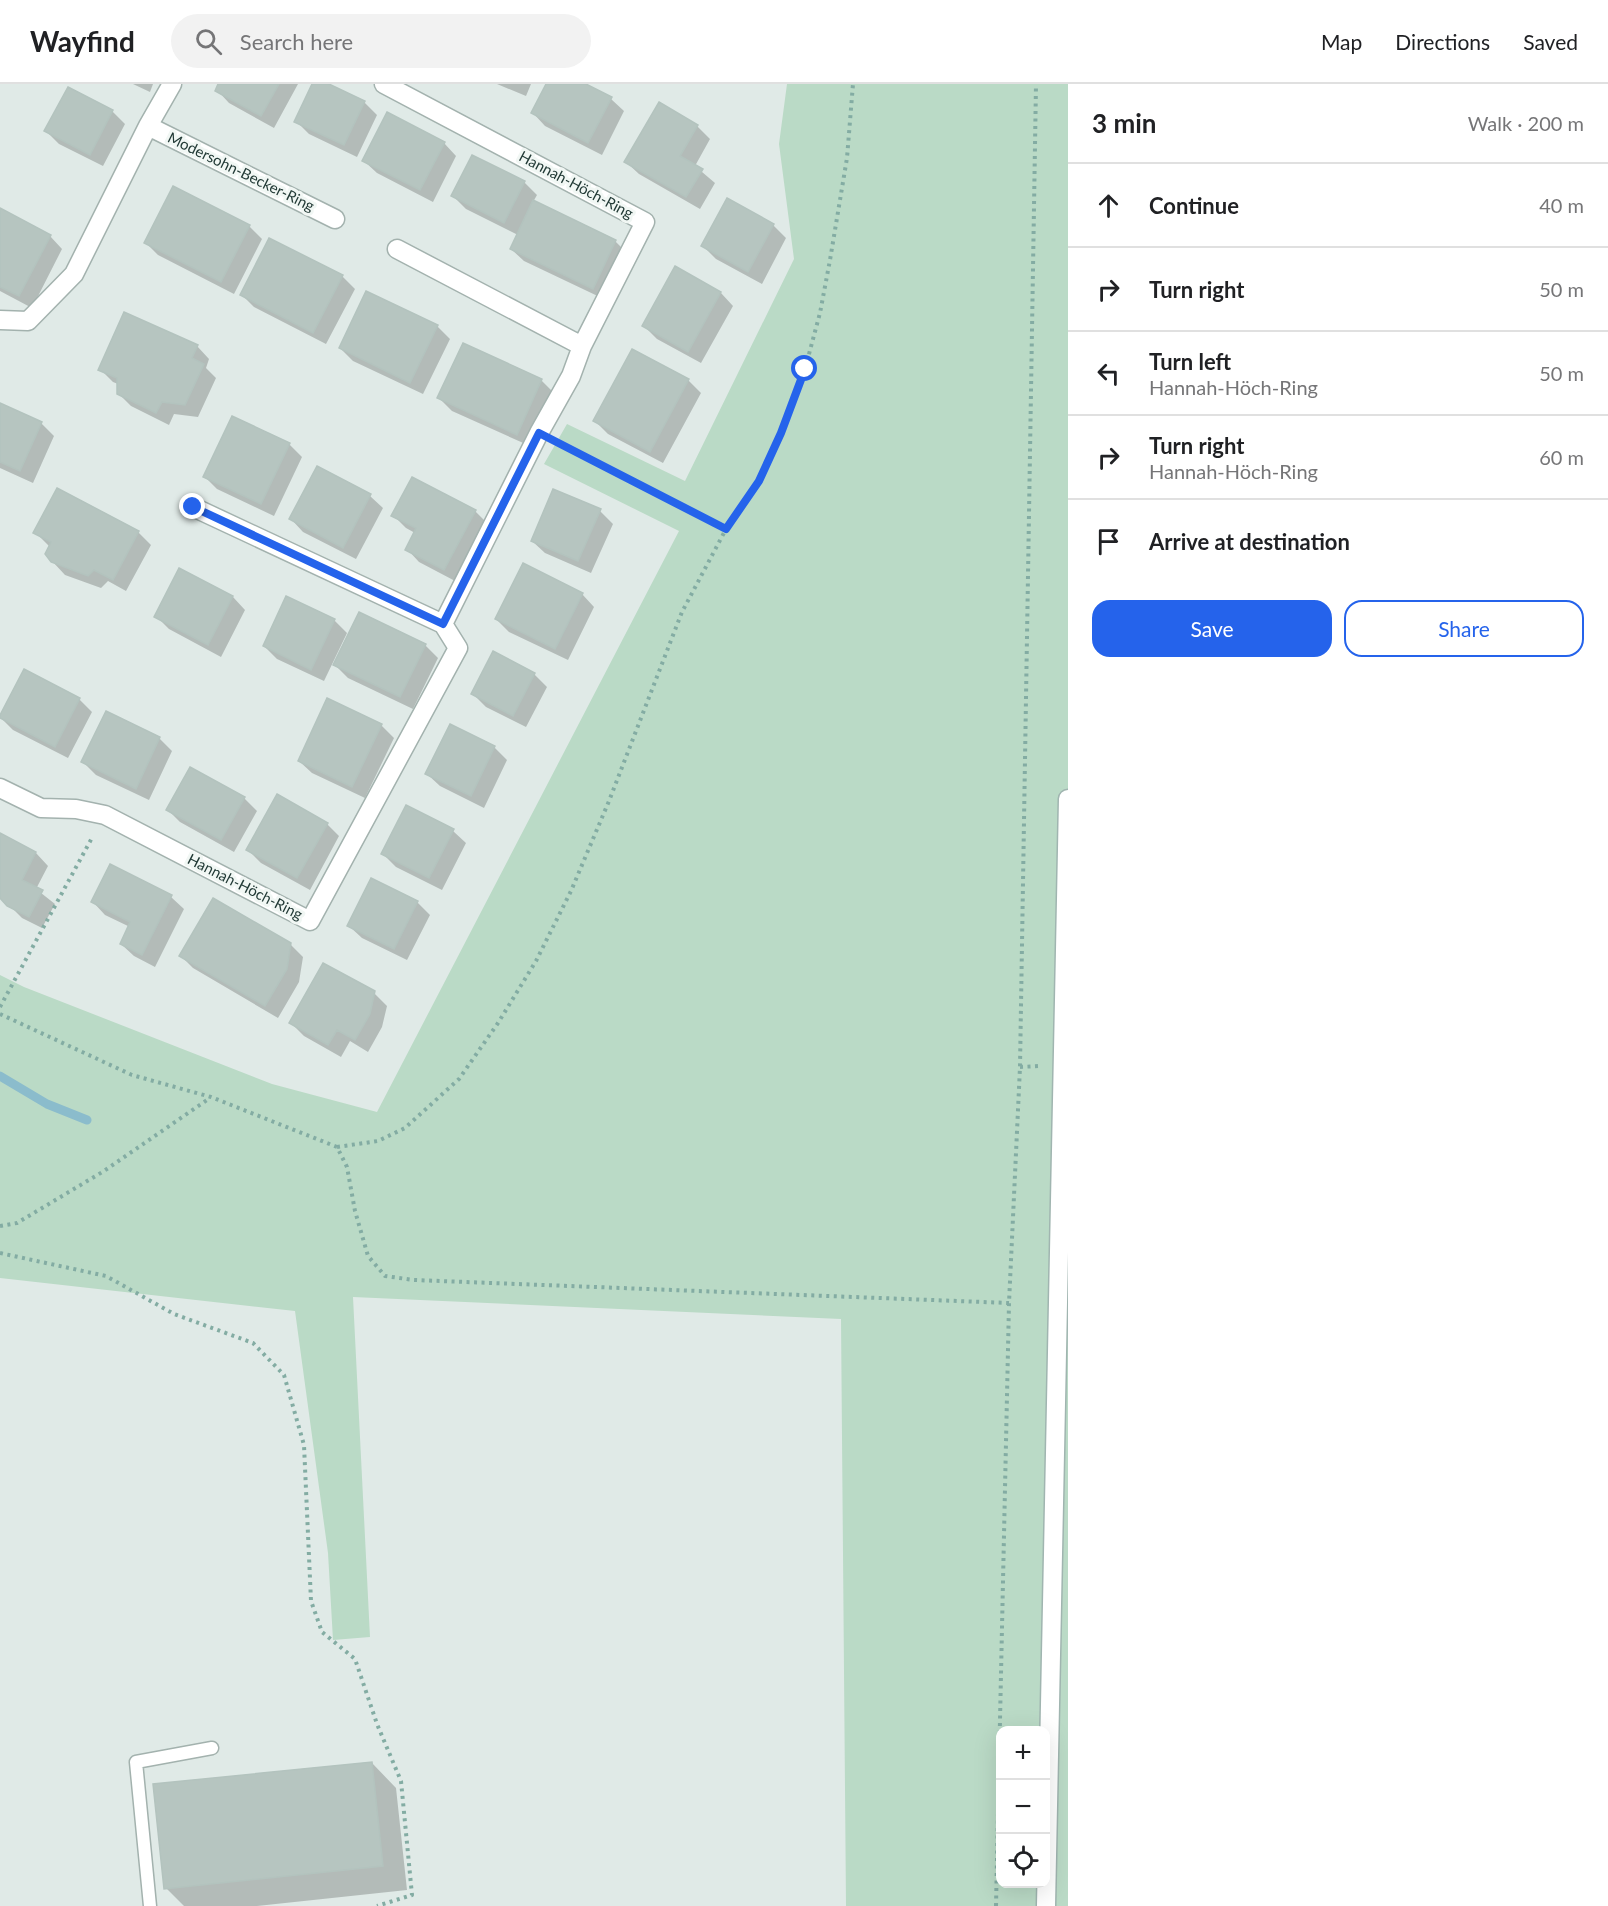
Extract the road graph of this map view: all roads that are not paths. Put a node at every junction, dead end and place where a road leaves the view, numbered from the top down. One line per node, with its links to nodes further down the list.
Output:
1 (172, 84): 3 (street)
2 (384, 84): 7 (street, Hannah-Höch-Ring)
3 (148, 126): 4 (street, Modersohn-Becker-Ring); 6 (street)
4 (335, 219)
5 (397, 249): 7 (street)
6 (0, 320)
7 (582, 346): 9 (street, Hannah-Höch-Ring)
8 (193, 507): 9 (street)
9 (443, 624): 10 (street, Hannah-Höch-Ring)
10 (0, 788)
11 (1068, 799): 14 (street)
12 (212, 1748): 13 (lane)
13 (150, 1906)
14 (1046, 1906)

